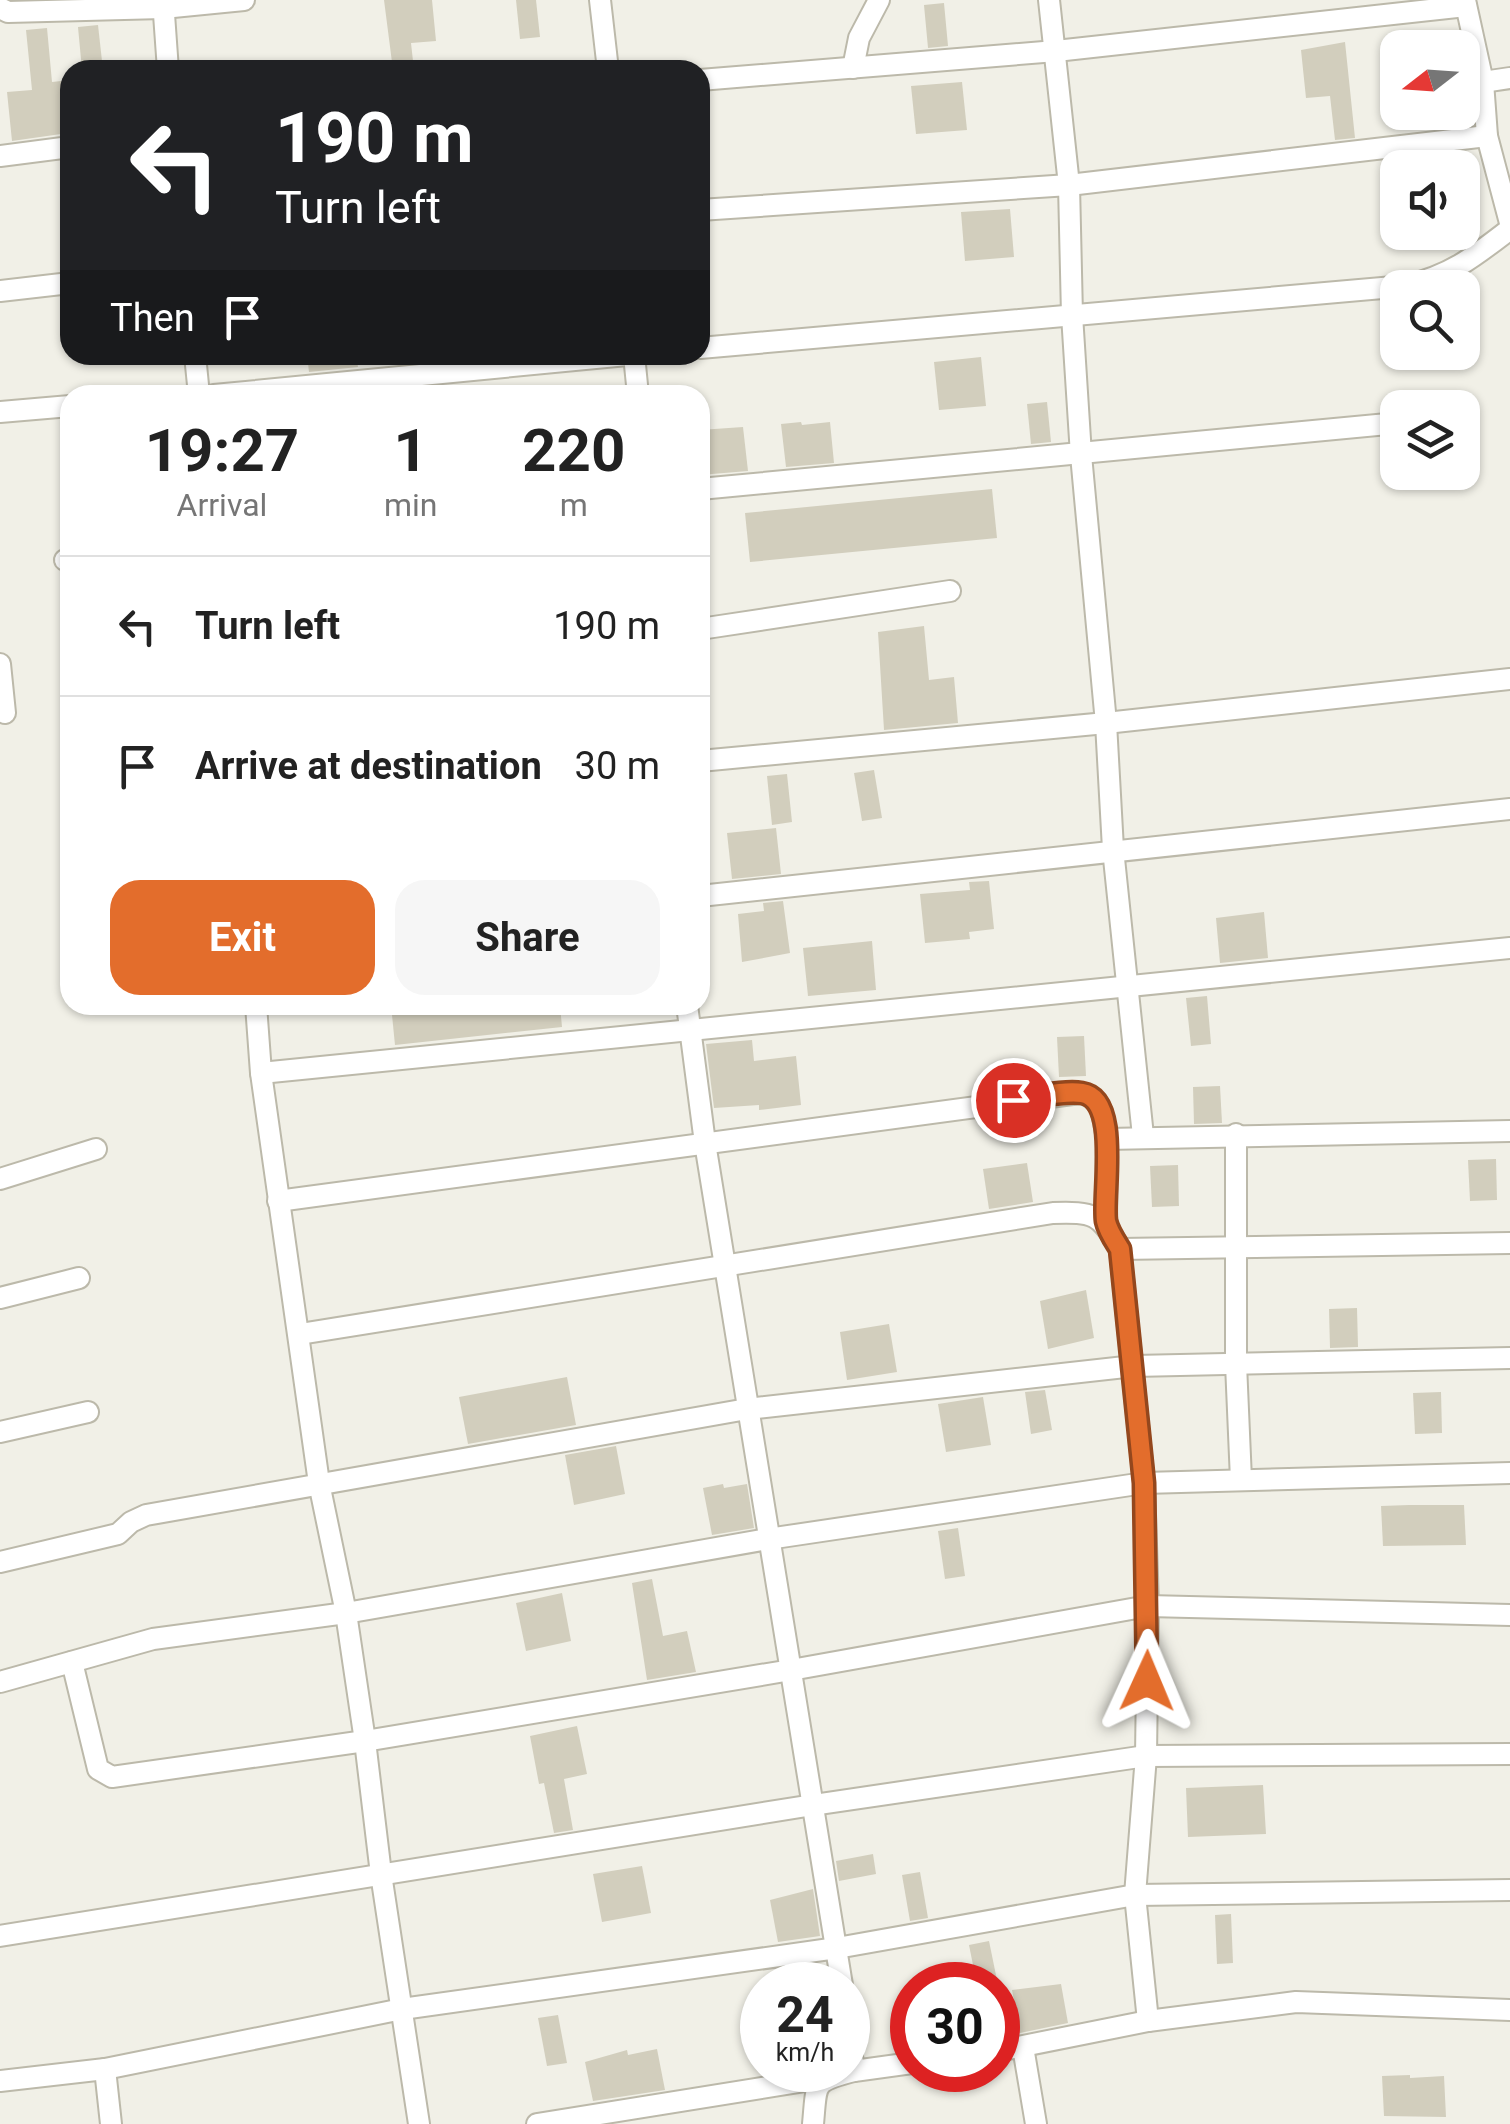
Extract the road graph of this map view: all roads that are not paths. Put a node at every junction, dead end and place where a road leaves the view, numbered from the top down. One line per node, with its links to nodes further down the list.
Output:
1 (244, 0): 6 (street)
2 (600, 0): 10 (street)
3 (879, 0): 11 (street)
4 (1049, 0): 8 (street)
5 (1465, 3): 8 (street); 14 (street)
6 (163, 4): 7 (street); 9 (street)
7 (0, 8)
8 (1056, 51): 11 (street); 18 (street)
9 (167, 60)
10 (607, 60)
11 (853, 68): 13 (street)
12 (1510, 78): 14 (street)
13 (710, 79)
14 (1483, 82): 15 (street)
15 (1487, 136): 18 (street); 20 (street)
16 (60, 148): 17 (street)
17 (0, 156)
18 (1069, 186): 19 (street); 23 (street)
19 (710, 209)
20 (1510, 226): 23 (street)
21 (60, 284): 22 (street)
22 (0, 290)
23 (1072, 315): 24 (street); 30 (street)
24 (710, 347)
25 (527, 365): 26 (street)
26 (318, 385)
27 (60, 407): 28 (street)
28 (0, 412)
29 (1380, 425): 30 (street)
30 (1081, 455): 31 (street); 37 (street)
31 (710, 488)
32 (950, 591): 33 (street)
33 (710, 627)
34 (0, 664): 36 (street)
35 (1510, 678): 37 (street)
36 (5, 712)
37 (1106, 723): 38 (street); 40 (street)
38 (710, 761)
39 (1510, 809): 40 (street)
40 (1113, 849): 41 (street); 43 (street)
41 (710, 895)
42 (1510, 948): 43 (street)
43 (1130, 985): 46 (street); 50 (street)
44 (257, 1015): 47 (street)
45 (688, 1015): 46 (street)
46 (689, 1032): 47 (street); 52 (street)
47 (261, 1073): 55 (street)
48 (1510, 1131): 49 (street)
49 (1236, 1134): 50 (street); 58 (street)
50 (1142, 1136): 51 (street)
51 (1107, 1139): 52 (street); 56 (street)
52 (705, 1144): 55 (street); 60 (street)
53 (96, 1150): 54 (street)
54 (0, 1179)
55 (278, 1201): 63 (street)
56 (1106, 1224): 59 (street); 60 (street)
57 (1510, 1242): 58 (street)
58 (1236, 1247): 59 (street); 65 (street)
59 (1120, 1249): 66 (street)
60 (728, 1267): 63 (street); 67 (street)
61 (78, 1278): 62 (street)
62 (0, 1298)
63 (300, 1334): 72 (street)
64 (1510, 1358): 65 (street)
65 (1236, 1364): 66 (street); 71 (street)
66 (1134, 1366): 67 (street); 73 (street)
67 (747, 1409): 72 (street); 74 (street)
68 (88, 1412): 69 (street)
69 (0, 1432)
70 (1510, 1473): 71 (street)
71 (1241, 1480): 73 (street)
72 (319, 1483): 75 (street); 77 (street)
73 (1144, 1483): 74 (street); 76 (street)
74 (768, 1539): 77 (street); 80 (street)
75 (0, 1562)
76 (1148, 1606): 78 (street); 80 (street); 84 (street)
77 (346, 1614): 79 (street); 82 (street)
78 (1510, 1615)
79 (72, 1662): 81 (street); 82 (street)
80 (791, 1670): 82 (street); 85 (street)
81 (0, 1682)
82 (365, 1741): 86 (street)
83 (1510, 1754): 84 (street)
84 (1146, 1756): 85 (street); 88 (street)
85 (813, 1805): 86 (street); 90 (street)
86 (381, 1874): 89 (street); 92 (street)
87 (1510, 1890): 88 (street)
88 (1136, 1895): 90 (street); 94 (street)
89 (0, 1936)
90 (838, 1948): 91 (street); 92 (street)
91 (840, 1962)
92 (402, 2009): 97 (street); 103 (street)
93 (1510, 2010): 94 (street)
94 (1148, 2021): 96 (street)
95 (1020, 2047): 96 (street)
96 (1023, 2047): 106 (street)
97 (105, 2069): 98 (street); 102 (street)
98 (0, 2081)
99 (760, 2092): 101 (street)
100 (817, 2092): 105 (street)
101 (654, 2115): 104 (street)
102 (112, 2124)
103 (419, 2124)
104 (536, 2124)
105 (813, 2124)
106 (1036, 2124)

